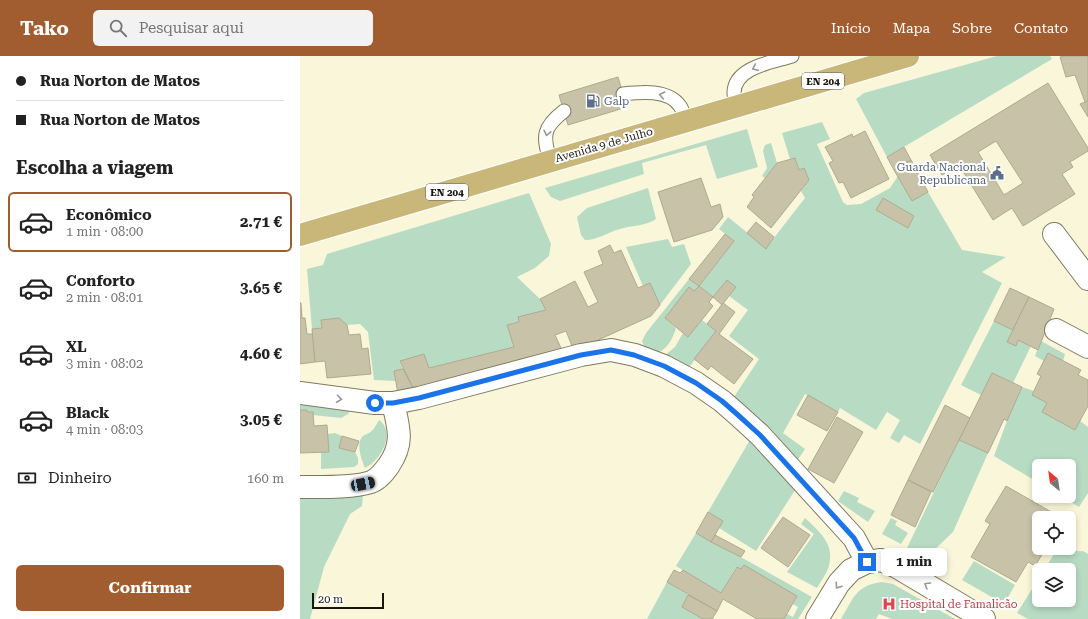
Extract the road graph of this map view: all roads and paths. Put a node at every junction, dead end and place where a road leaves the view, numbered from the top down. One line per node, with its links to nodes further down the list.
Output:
1 (792, 56): 4 (lane, one-way to 4)
2 (908, 56): 4 (main road, Avenida 9 de Julho / EN 204)
3 (623, 94): 6 (lane, one-way to 3)
4 (737, 106): 6 (main road, Avenida 9 de Julho / EN 204)
5 (564, 111): 7 (lane, one-way to 7)
6 (685, 121): 7 (main road, Avenida 9 de Julho / EN 204)
7 (550, 161): 9 (main road, Avenida 9 de Julho / EN 204)
8 (1054, 234): 10 (street)
9 (300, 235)
10 (1088, 279)
11 (1056, 330): 12 (street)
12 (1088, 347)
13 (300, 393): 14 (street, one-way to 14)
14 (393, 403): 15 (street); 16 (street)
15 (300, 488)
16 (867, 562): 17 (street, one-way to 17); 18 (street, one-way to 16)
17 (817, 619)
18 (984, 619)

